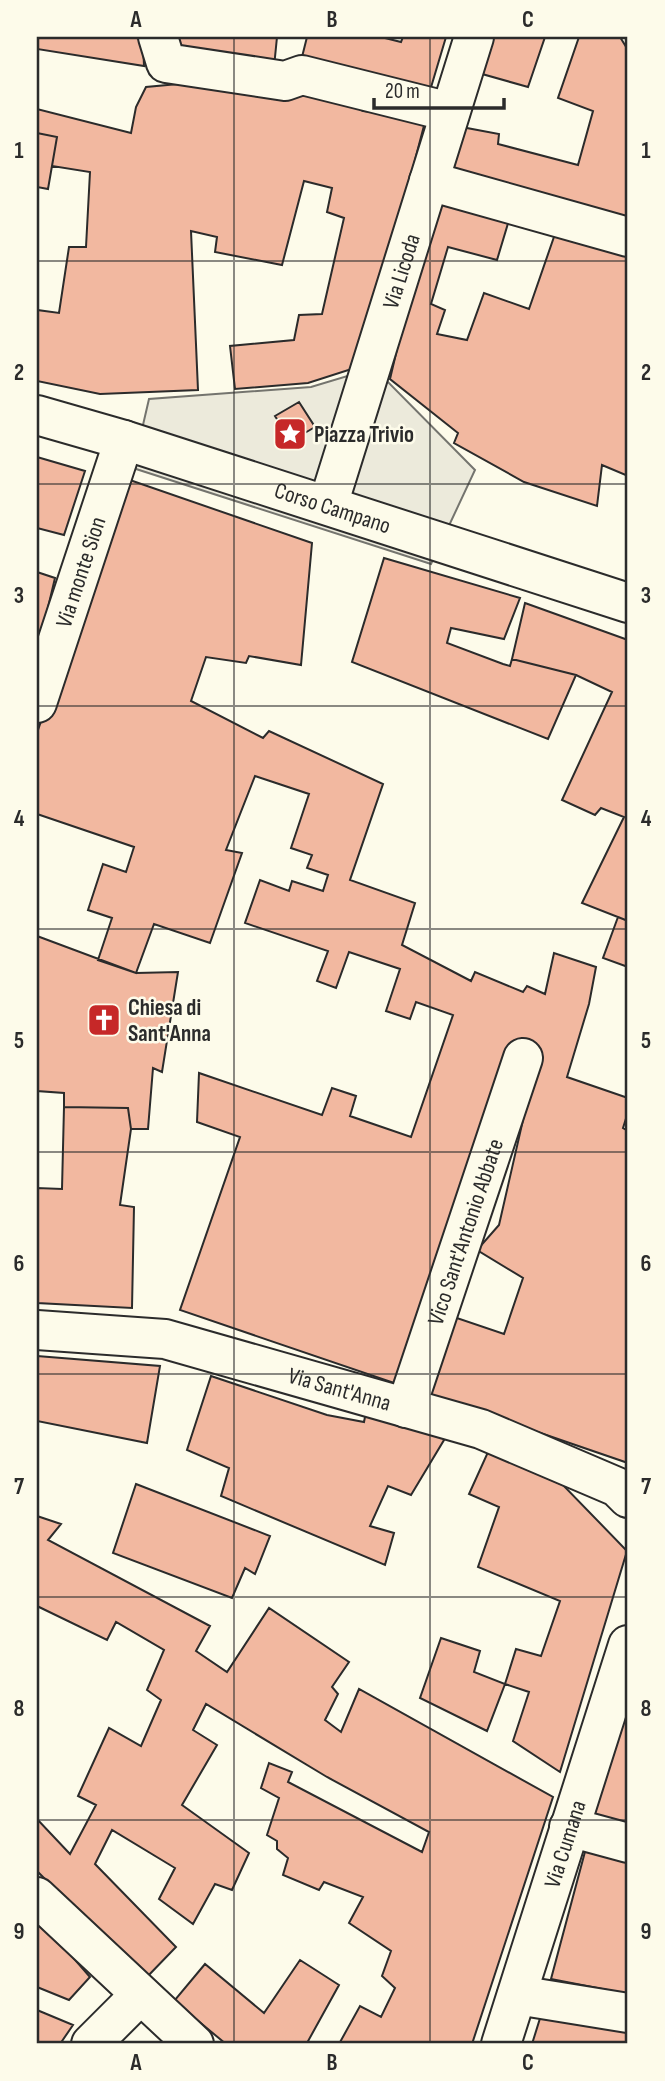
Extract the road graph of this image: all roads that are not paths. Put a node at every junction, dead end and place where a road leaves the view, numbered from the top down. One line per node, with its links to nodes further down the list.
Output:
1 (158, 37): 3 (street)
2 (474, 37): 3 (street, Via Licoda)
3 (450, 112): 4 (street, Via Licoda)
4 (429, 181): 5 (street); 8 (street, Via Licoda)
5 (628, 237)
6 (37, 415): 7 (street, Corso Campano)
7 (124, 440): 8 (street, Corso Campano); 10 (street, Via monte Sion)
8 (328, 505): 9 (street, Corso Campano)
9 (628, 603)
10 (37, 703)
11 (523, 1058): 13 (street, Vico Sant'Antonio Abbate)
12 (37, 1330): 13 (street, Via Sant'Anna)
13 (406, 1408): 14 (street, Via Sant'Anna)
14 (628, 1497)
15 (628, 1645): 16 (street, Via Cumana)
16 (569, 1827): 17 (street); 20 (street, Via Cumana)
17 (628, 1843)
18 (37, 1897): 19 (street)
19 (140, 1995): 22 (street); 23 (street)
20 (517, 1995): 21 (street); 24 (street, Via Cumana)
21 (628, 2013)
22 (91, 2044)
23 (194, 2044)
24 (501, 2044)

